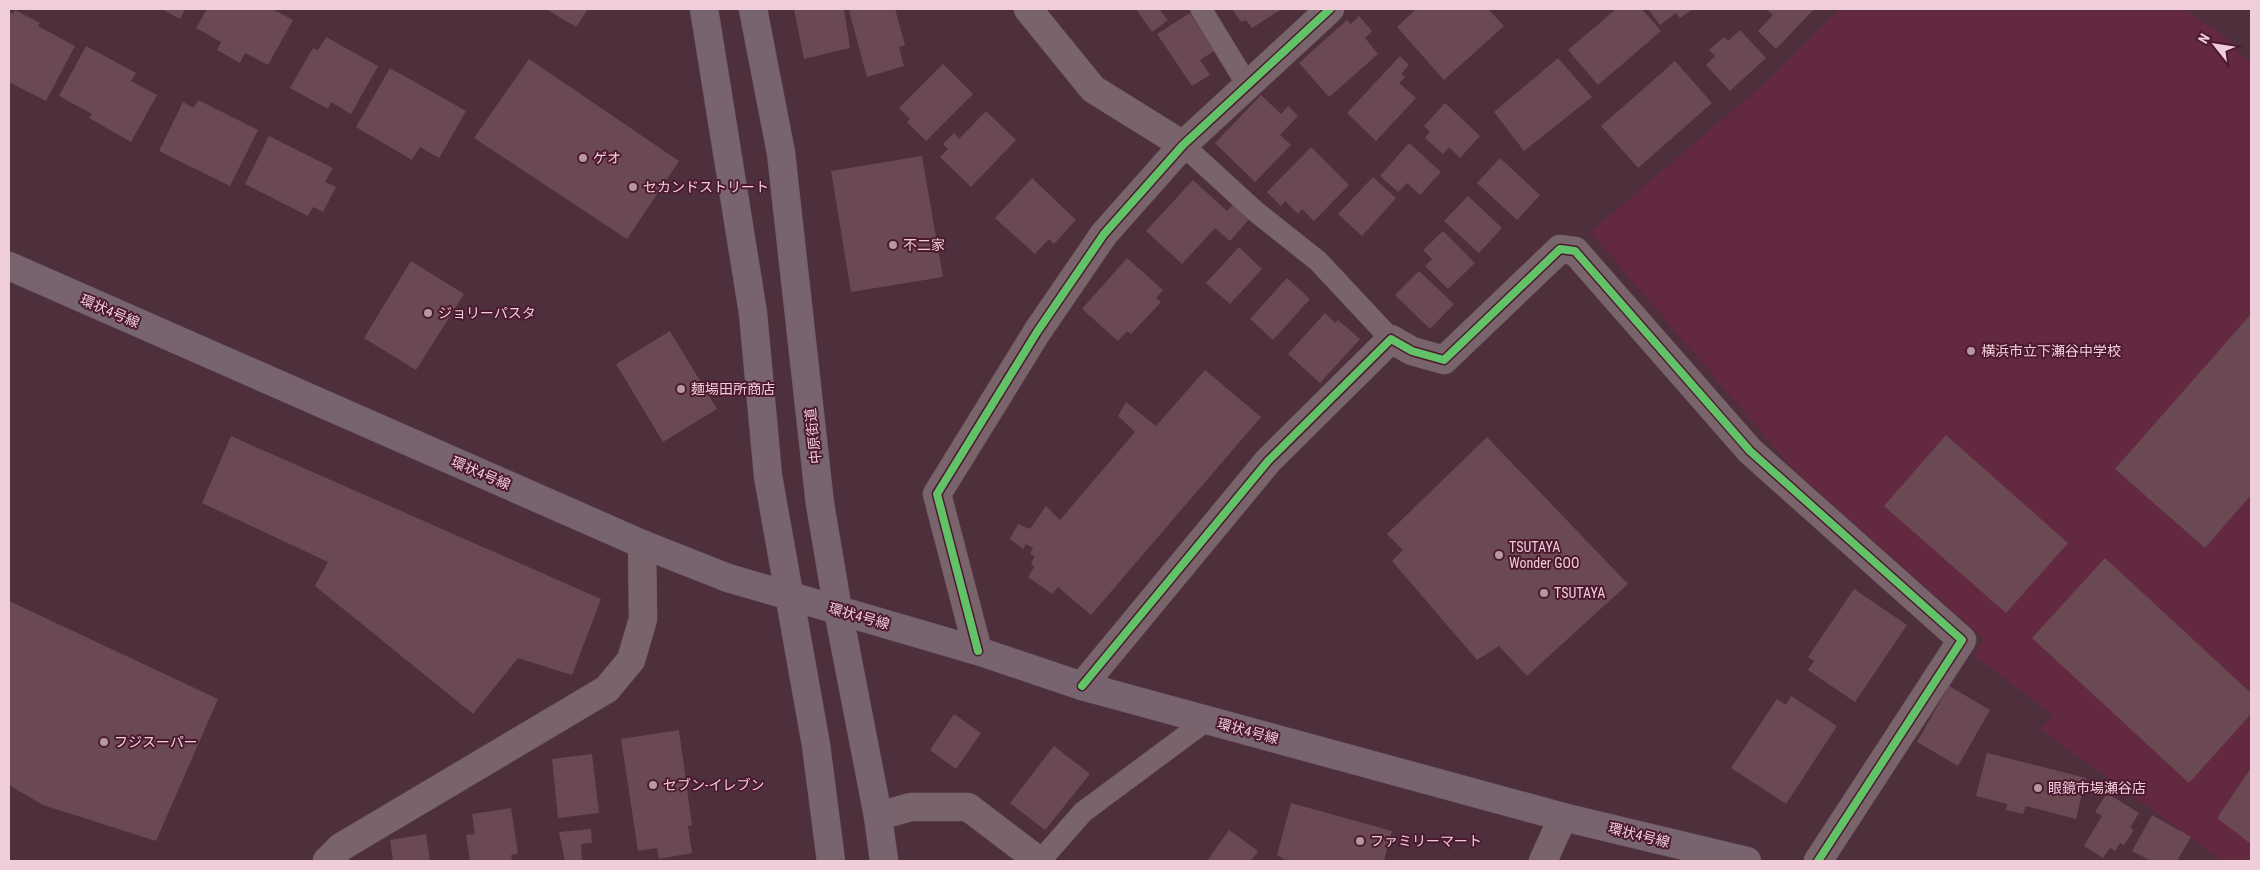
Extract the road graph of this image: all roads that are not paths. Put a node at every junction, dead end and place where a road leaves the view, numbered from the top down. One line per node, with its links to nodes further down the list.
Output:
1 (704, 9): 11 (main road)
2 (753, 9): 12 (main road, 中原街道)
3 (1028, 9): 7 (street)
4 (1201, 9): 6 (lane)
5 (1330, 9): 6 (street)
6 (1248, 86): 7 (street)
7 (1183, 146): 9 (lane); 13 (street)
8 (9, 266): 10 (main road, 環状4号線)
9 (1390, 339): 14 (street); 24 (street)
10 (642, 544): 11 (main road, 環状4号線); 18 (street)
11 (789, 596): 12 (main road, 環状4号線); 19 (main road)
12 (838, 610): 13 (main road, 環状4号線); 16 (main road, 中原街道)
13 (978, 651): 14 (main road, 環状4号線)
14 (1082, 686): 15 (main road, 環状4号線)
15 (1207, 720): 17 (main road, 環状4号線); 21 (lane)
16 (878, 816): 20 (main road, 中原街道); 21 (street)
17 (1562, 817): 22 (street); 23 (main road, 環状4号線)
18 (327, 861)
19 (831, 861)
20 (884, 861)
21 (1039, 861)
22 (1543, 861)
23 (1747, 861)
24 (1818, 861)

